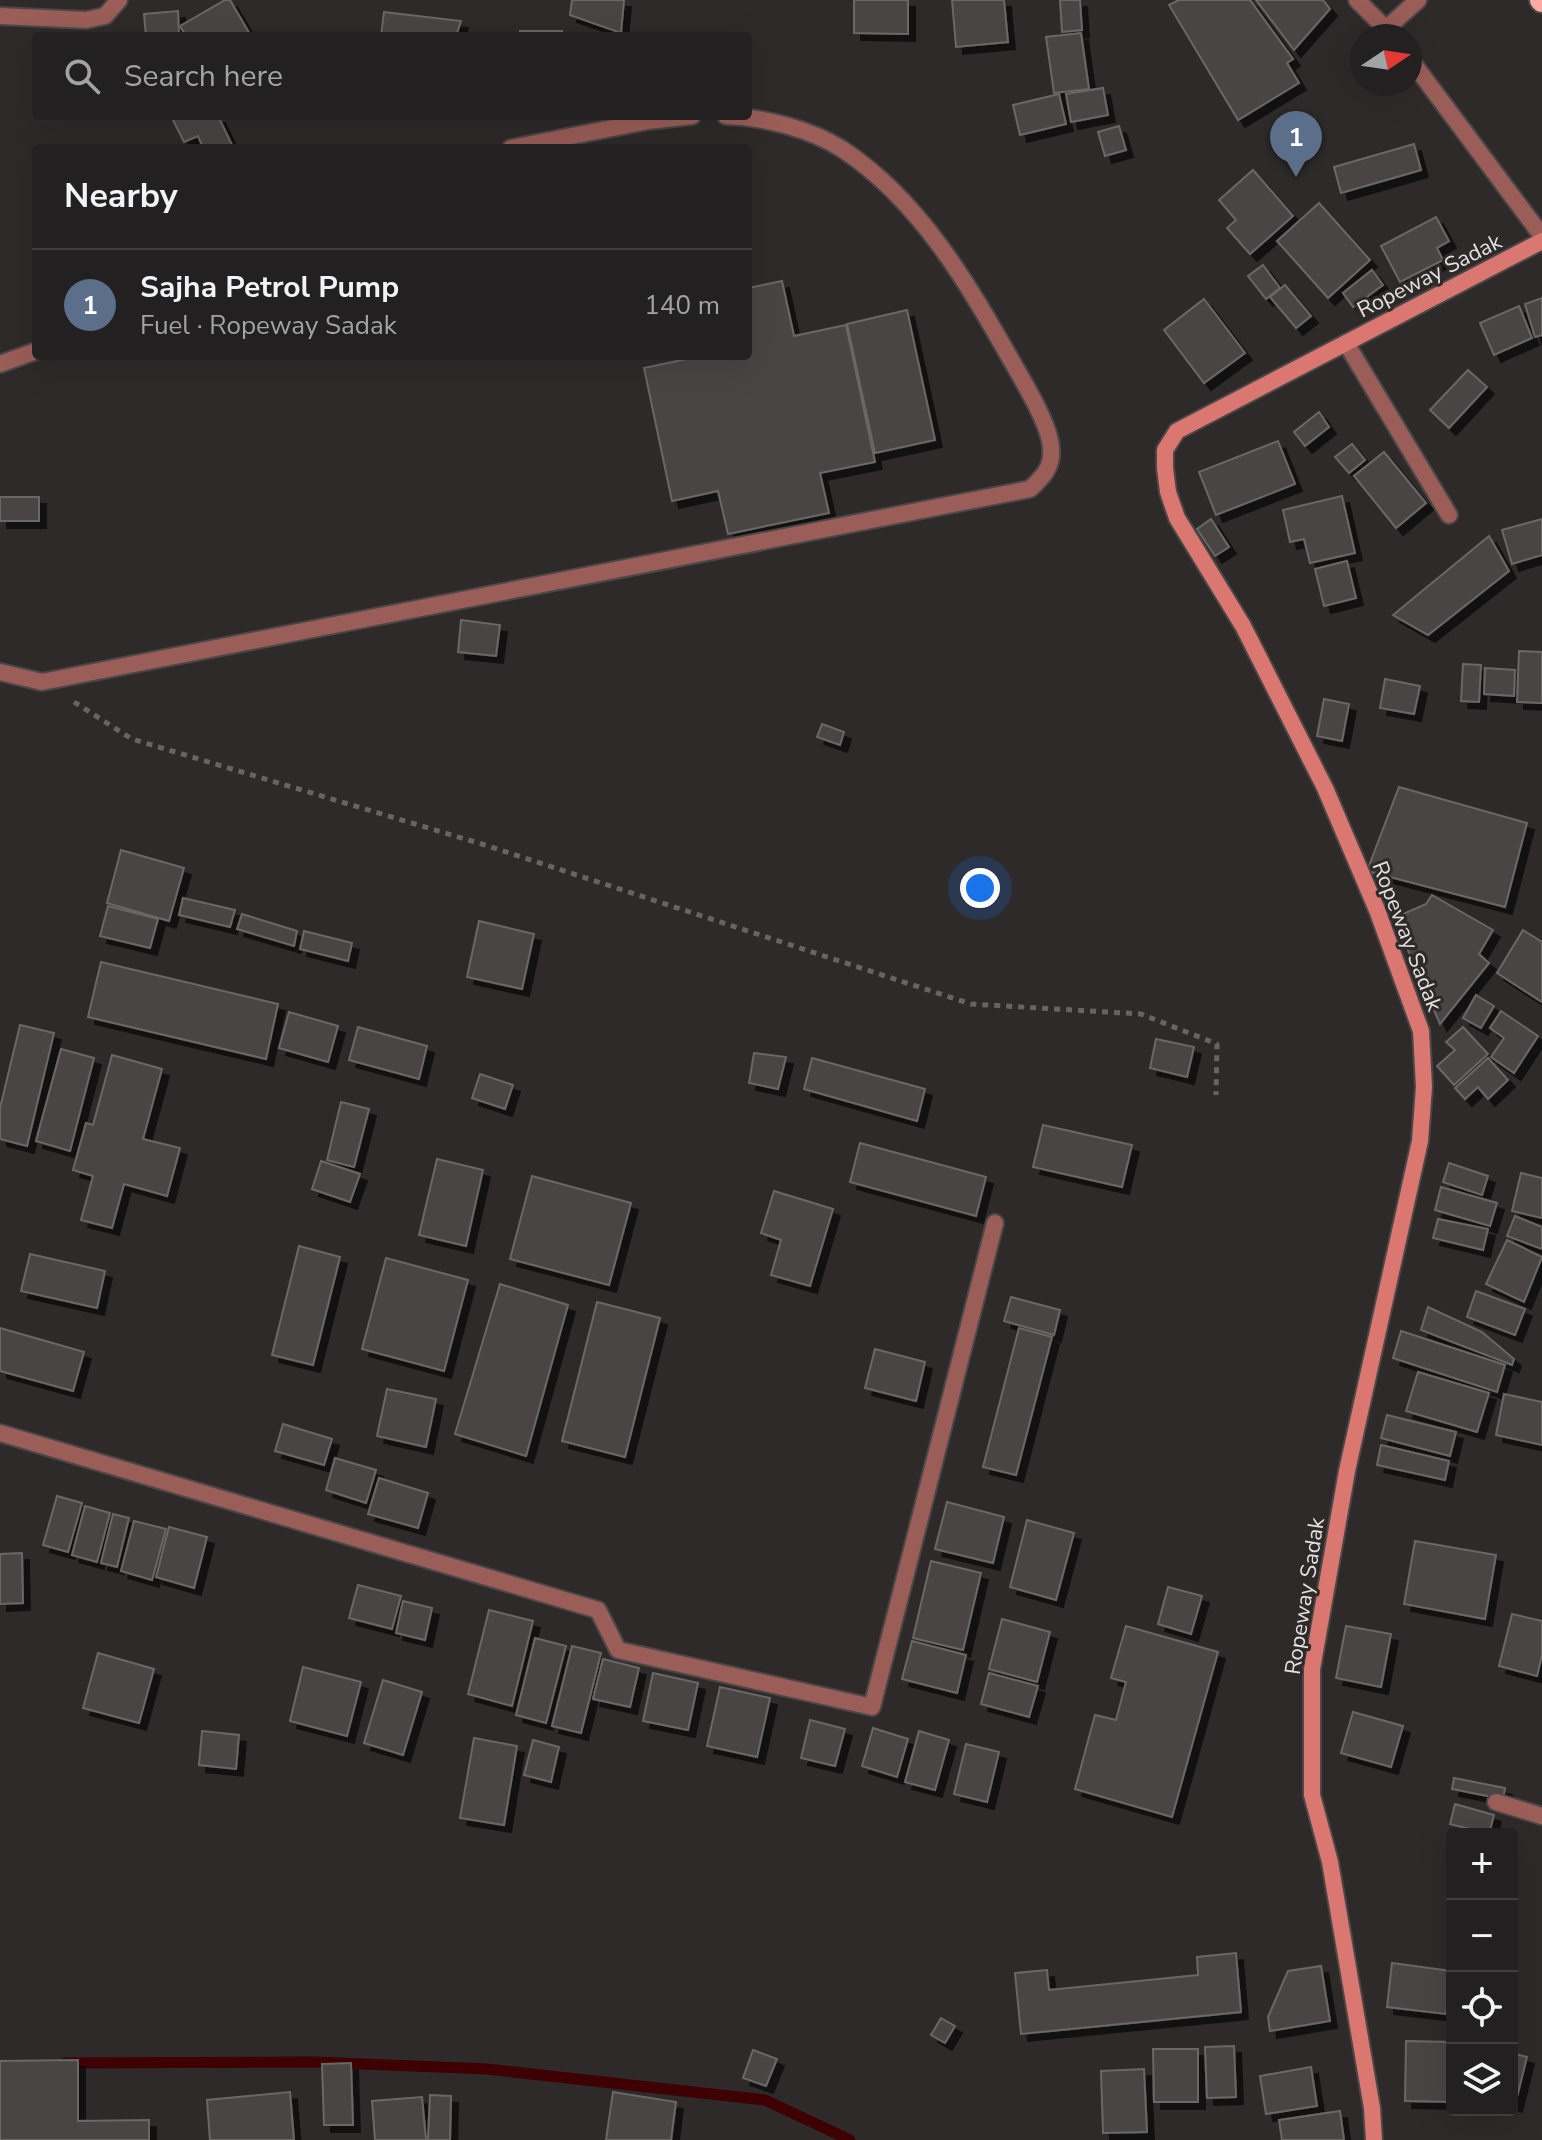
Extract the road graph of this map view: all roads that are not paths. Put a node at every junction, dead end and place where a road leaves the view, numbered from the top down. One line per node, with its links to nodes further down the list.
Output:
1 (119, 0): 4 (street)
2 (1357, 0): 5 (street)
3 (1418, 0): 6 (street)
4 (0, 16)
5 (1382, 24)
6 (1397, 24)
7 (1422, 75): 11 (street)
8 (657, 120): 10 (street)
9 (749, 120): 16 (street)
10 (531, 144)
11 (1542, 238): 12 (main road, Ropeway Sadak)
12 (1346, 343): 15 (street); 21 (main road, Ropeway Sadak)
13 (32, 352): 14 (street)
14 (0, 364)
15 (1449, 515)
16 (0, 672)
17 (995, 1223): 18 (street)
18 (0, 1433)
19 (1496, 1802): 20 (street)
20 (1542, 1816)
21 (1374, 2140)

